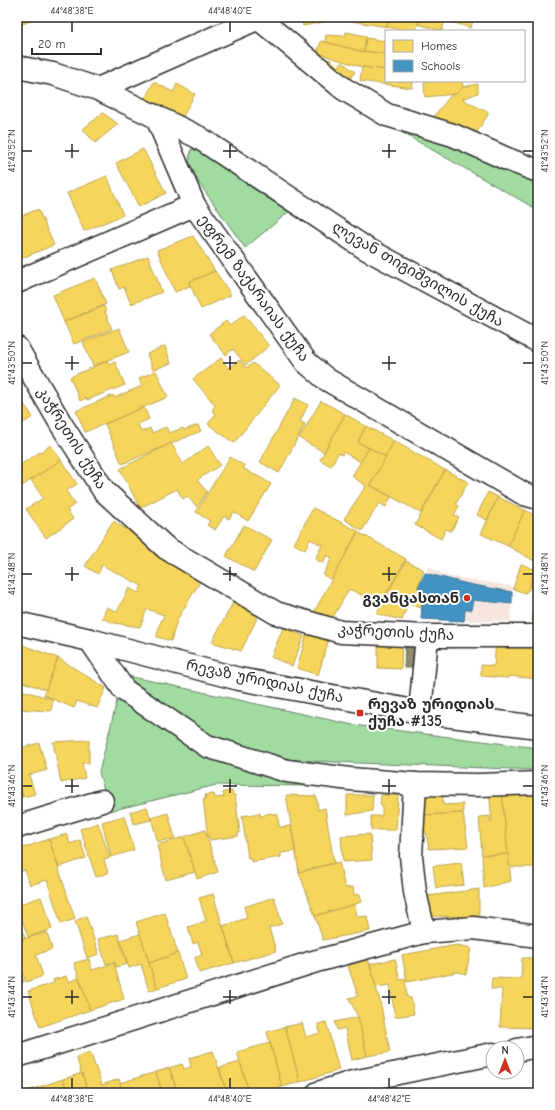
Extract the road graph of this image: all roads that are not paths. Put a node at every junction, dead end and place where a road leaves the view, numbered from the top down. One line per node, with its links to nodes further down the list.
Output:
1 (260, 18): 3 (street); 5 (street)
2 (17, 68): 3 (street)
3 (98, 89): 4 (street)
4 (156, 116): 6 (street, ეფრემ ზაქარაიას ქუჩა); 8 (street, ლევან თიგიშვილის ქუჩა)
5 (538, 170)
6 (194, 205): 7 (street); 10 (street, ეფრემ ზაქარაიას ქუჩა)
7 (17, 282)
8 (538, 341)
9 (17, 348): 12 (street, კაჭრეთის ქუჩა)
10 (538, 498)
11 (17, 623): 14 (street, რევაზ ურიდიას ქუჩა)
12 (428, 636): 13 (street, კაჭრეთის ქუჩა); 15 (street)
13 (538, 636)
14 (90, 640): 15 (street, რევაზ ურიდიას ქუჩა); 18 (street)
15 (420, 712): 16 (street, რევაზ ურიდიას ქუჩა)
16 (538, 727)
17 (538, 783): 18 (street)
18 (415, 784): 21 (street)
19 (102, 801): 20 (street)
20 (17, 827)
21 (424, 932): 22 (street); 25 (street)
22 (538, 936)
23 (538, 1046): 24 (street)
24 (525, 1048)
25 (17, 1056)
26 (485, 1056): 27 (street)
27 (318, 1093)

